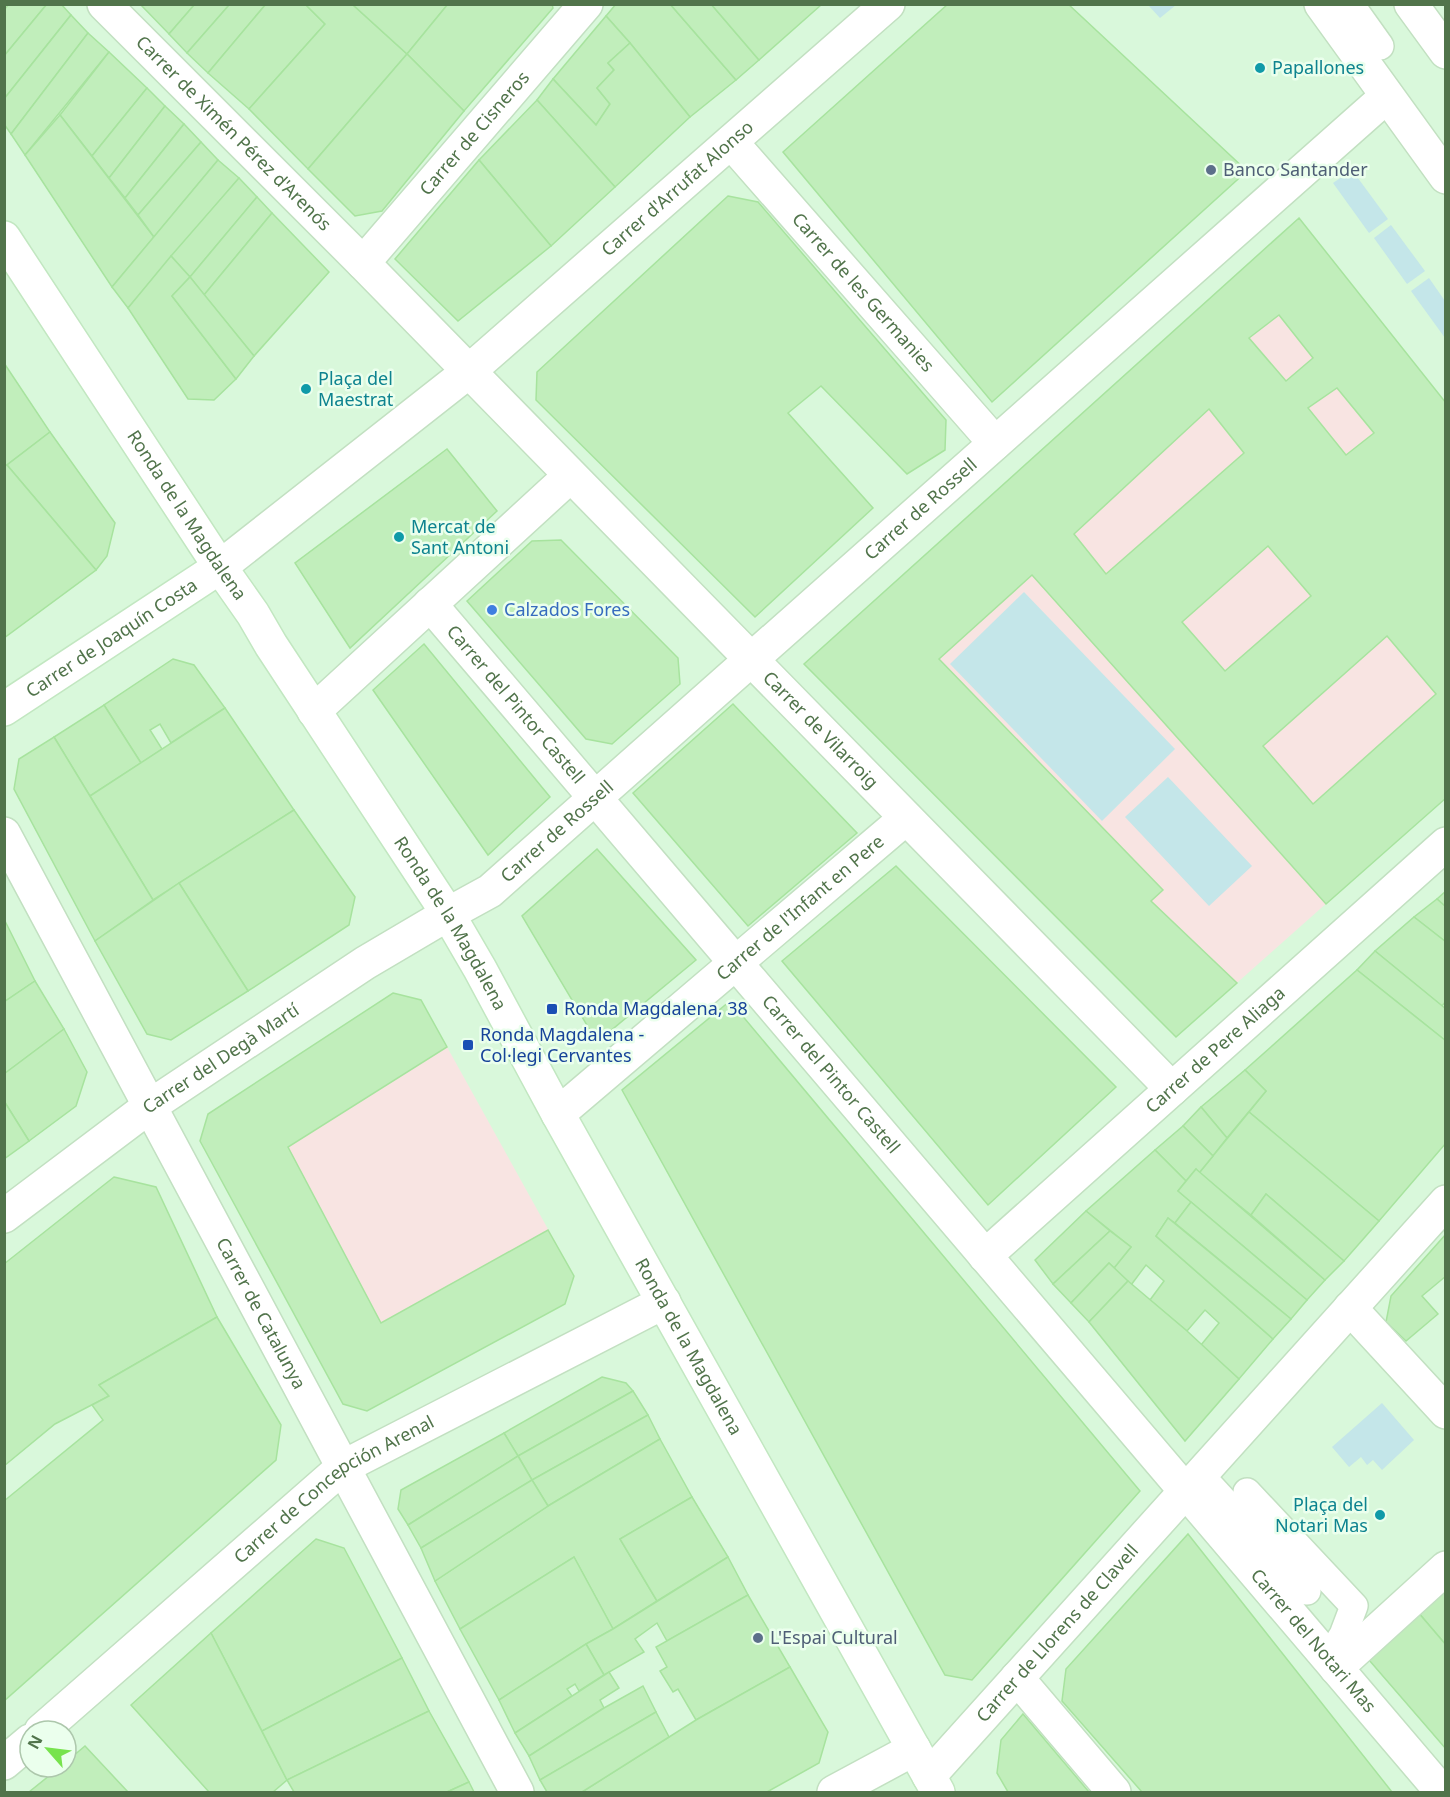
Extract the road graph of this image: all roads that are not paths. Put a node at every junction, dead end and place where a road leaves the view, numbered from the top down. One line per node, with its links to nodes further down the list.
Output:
1 (104, 4): 13 (street, Carrer de Ximén Pérez d'Arenós)
2 (586, 4): 13 (street, Carrer de Cisneros)
3 (888, 4): 10 (street, Carrer d'Arrufat Alonso)
4 (1321, 4): 9 (street)
5 (1350, 4): 6 (lane)
6 (1371, 4)
7 (1411, 4): 8 (street)
8 (1446, 52)
9 (1387, 96): 11 (street); 15 (street, Carrer de Rossell)
10 (730, 142): 14 (street, Carrer d'Arrufat Alonso); 15 (street, Carrer de les Germanies)
11 (1446, 177)
12 (4, 238): 17 (street, Ronda de la Magdalena)
13 (363, 263): 14 (street)
14 (468, 372): 16 (street, Carrer de Vilarroig); 17 (street)
15 (995, 443): 19 (street, Carrer de Rossell)
16 (570, 476): 18 (street); 19 (street, Carrer de Vilarroig)
17 (220, 567): 20 (street, Carrer de Joaquín Costa); 21 (street, Ronda de la Magdalena)
18 (430, 604): 21 (street); 22 (street, Carrer del Pintor Castell)
19 (750, 659): 22 (street, Carrer de Rossell); 23 (street, Carrer de Vilarroig)
20 (4, 709)
21 (314, 711): 26 (street, Ronda de la Magdalena)
22 (595, 798): 26 (street, Carrer de Rossell); 27 (street, Carrer del Pintor Castell)
23 (906, 818): 27 (street, Carrer de l'Infant en Pere); 28 (street, Carrer de Vilarroig)
24 (4, 834): 29 (street, Carrer de Catalunya)
25 (1446, 844): 28 (street, Carrer de Pere Aliaga)
26 (448, 914): 29 (street, Carrer del Degà Martí); 30 (street, Ronda de la Magdalena)
27 (735, 963): 30 (street, Carrer de l'Infant en Pere); 33 (street, Carrer del Pintor Castell)
28 (1172, 1089): 33 (street, Carrer de Pere Aliaga)
29 (150, 1106): 32 (street, Carrer del Degà Martí); 37 (street, Carrer de Catalunya)
30 (558, 1114): 34 (street, Ronda de la Magdalena)
31 (1446, 1202): 35 (street)
32 (4, 1216)
33 (985, 1256): 38 (street, Carrer del Pintor Castell)
34 (664, 1302): 37 (street, Carrer de Concepción Arenal); 47 (street, Ronda de la Magdalena)
35 (1350, 1308): 36 (street); 38 (street)
36 (1446, 1412)
37 (343, 1467): 44 (street, Carrer de Concepción Arenal); 48 (street, Carrer de Catalunya)
38 (1192, 1482): 41 (lane); 42 (street, Carrer del Notari Mas); 43 (street, Carrer de Llorens de Clavell)
39 (1247, 1492): 42 (lane)
40 (1446, 1568): 42 (street)
41 (1307, 1591)
42 (1332, 1664): 51 (street, Carrer del Notari Mas)
43 (1017, 1677): 47 (street, Carrer de Llorens de Clavell); 50 (street)
44 (55, 1719)
45 (18, 1751): 46 (street)
46 (4, 1763)
47 (927, 1773): 49 (street)
48 (517, 1792)
49 (834, 1792)
50 (1114, 1792)
51 (1442, 1792)

